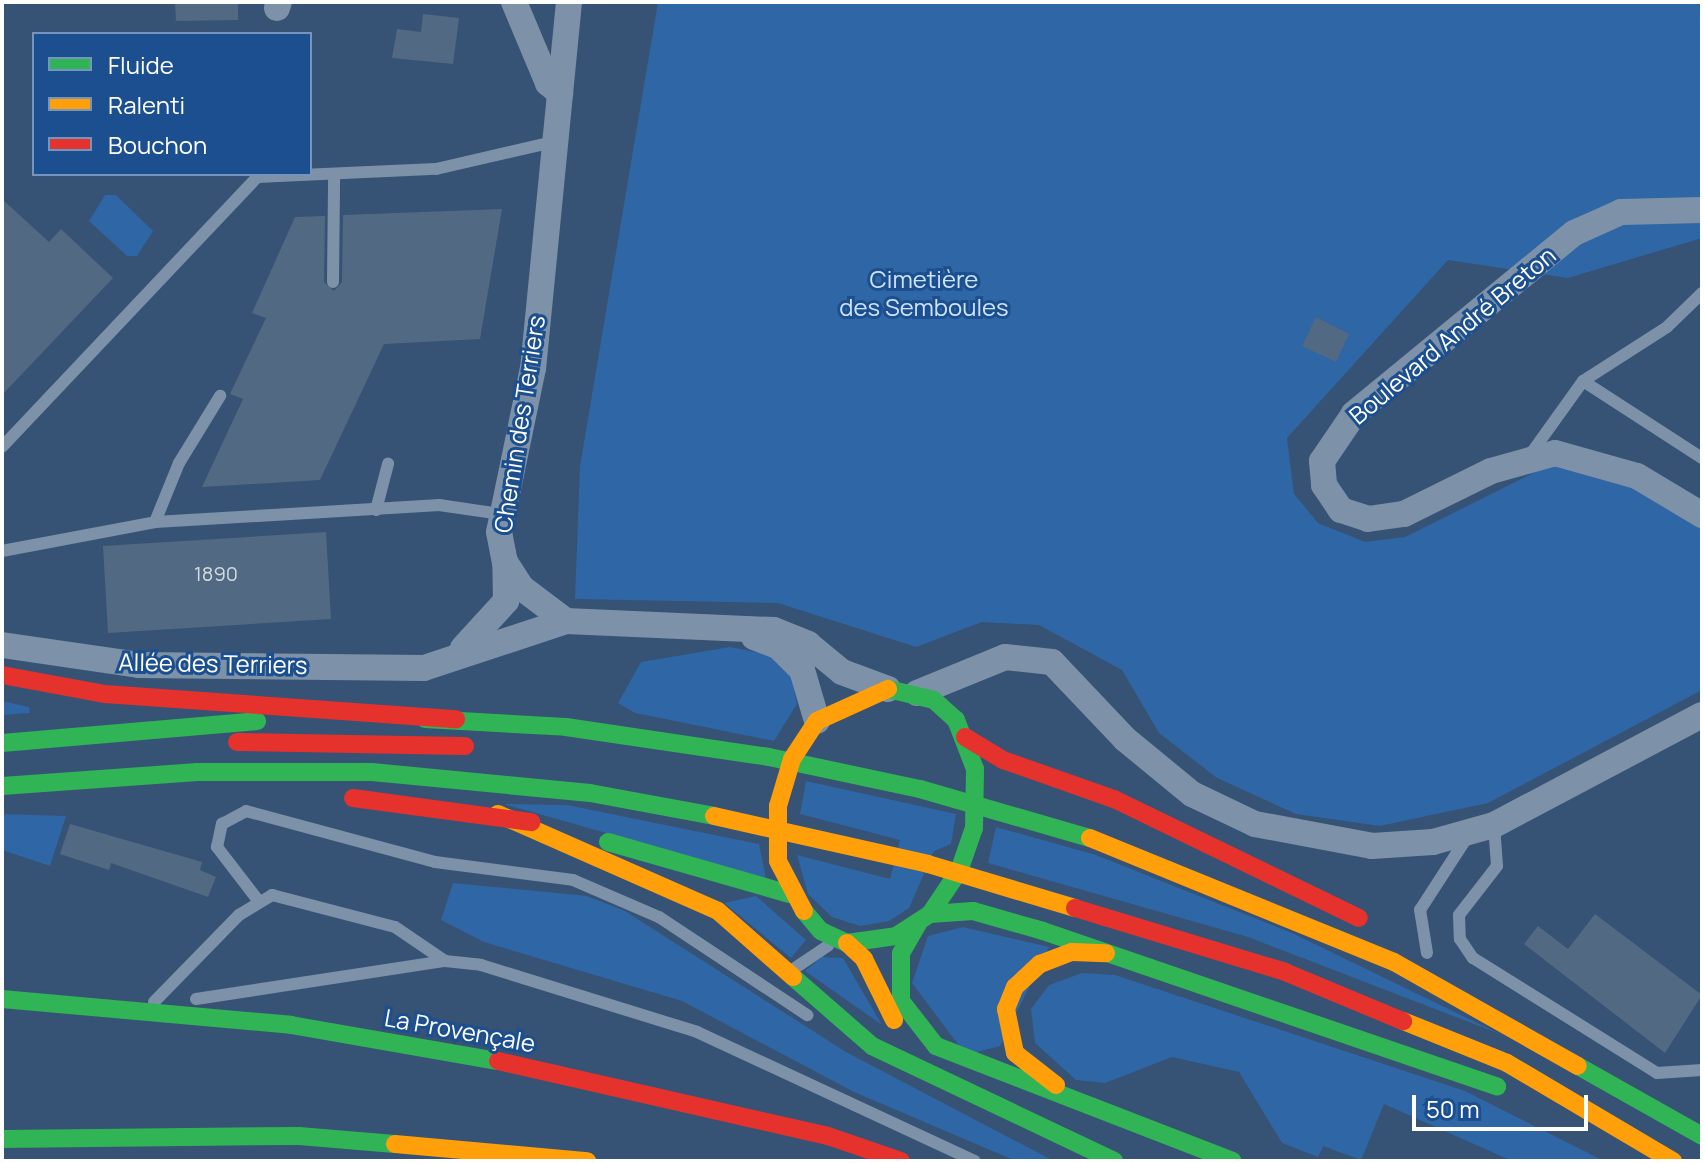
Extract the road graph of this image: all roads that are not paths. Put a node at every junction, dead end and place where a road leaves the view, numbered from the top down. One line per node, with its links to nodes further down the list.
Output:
1 (514, 2): 3 (street)
2 (569, 2): 3 (street, Chemin des Terriers)
3 (560, 93): 4 (street, Chemin des Terriers)
4 (557, 141): 5 (lane); 16 (street, Chemin des Terriers)
5 (334, 178): 7 (lane); 11 (lane)
6 (1702, 210): 13 (street, Boulevard André Breton)
7 (333, 282)
8 (1702, 293): 9 (lane)
9 (1583, 381): 12 (lane); 13 (lane)
10 (220, 396): 18 (lane)
11 (2, 447)
12 (1702, 458)
13 (1526, 461): 17 (street, Boulevard André Breton)
14 (388, 464): 15 (lane)
15 (376, 510): 16 (lane); 18 (lane)
16 (501, 514): 20 (street, Chemin des Terriers)
17 (1702, 515)
18 (155, 522): 19 (lane)
19 (2, 551)
20 (505, 562): 21 (street); 22 (street, Chemin des Terriers)
21 (506, 601): 22 (street); 26 (street, Allée des Terriers)
22 (555, 615): 23 (street); 26 (street, Allée des Terriers)
23 (720, 628): 28 (street); 32 (street)
24 (2, 645): 26 (street, Allée des Terriers)
25 (989, 666): 29 (street); 33 (street); 43 (street)
26 (424, 668)
27 (2, 675): 31 (main road)
28 (888, 689): 29 (main road); 32 (main road)
29 (917, 693): 33 (main road)
30 (1702, 715): 43 (street)
31 (456, 719): 34 (main road); 57 (main road)
32 (811, 728): 36 (main road)
33 (960, 728): 46 (main road); 47 (main road)
34 (2, 744): 35 (main road)
35 (491, 748)
36 (792, 759): 37 (main road); 44 (main road)
37 (743, 776)
38 (77, 780): 39 (main road); 40 (main road); 70 (main road)
39 (2, 786)
40 (296, 794)
41 (327, 796): 42 (main road)
42 (498, 814): 44 (main road); 53 (main road)
43 (1483, 829): 51 (lane); 59 (lane)
44 (789, 894): 49 (main road)
45 (257, 899): 52 (lane); 54 (lane); 56 (lane)
46 (924, 918): 49 (main road); 50 (main road); 61 (main road)
47 (1374, 926)
48 (1400, 939): 51 (main road)
49 (847, 943): 53 (lane); 60 (main road)
50 (1106, 953): 61 (main road); 69 (main road)
51 (1427, 953): 57 (main road)
52 (445, 961): 56 (lane); 66 (lane)
53 (791, 973): 54 (lane); 58 (main road)
54 (764, 989): 58 (lane)
55 (2, 999): 56 (main road, La Provençale)
56 (149, 1007): 65 (main road, La Provençale)
57 (1537, 1038): 62 (main road)
58 (872, 1046): 60 (main road)
59 (1702, 1070)
60 (1021, 1118): 67 (main road)
61 (1145, 1127): 68 (main road)
62 (1702, 1136)
63 (2, 1139): 64 (main road)
64 (587, 1161)
65 (901, 1161)
66 (975, 1161)
67 (1114, 1161)
68 (1233, 1161)
69 (1644, 1161)
70 (1673, 1161)

